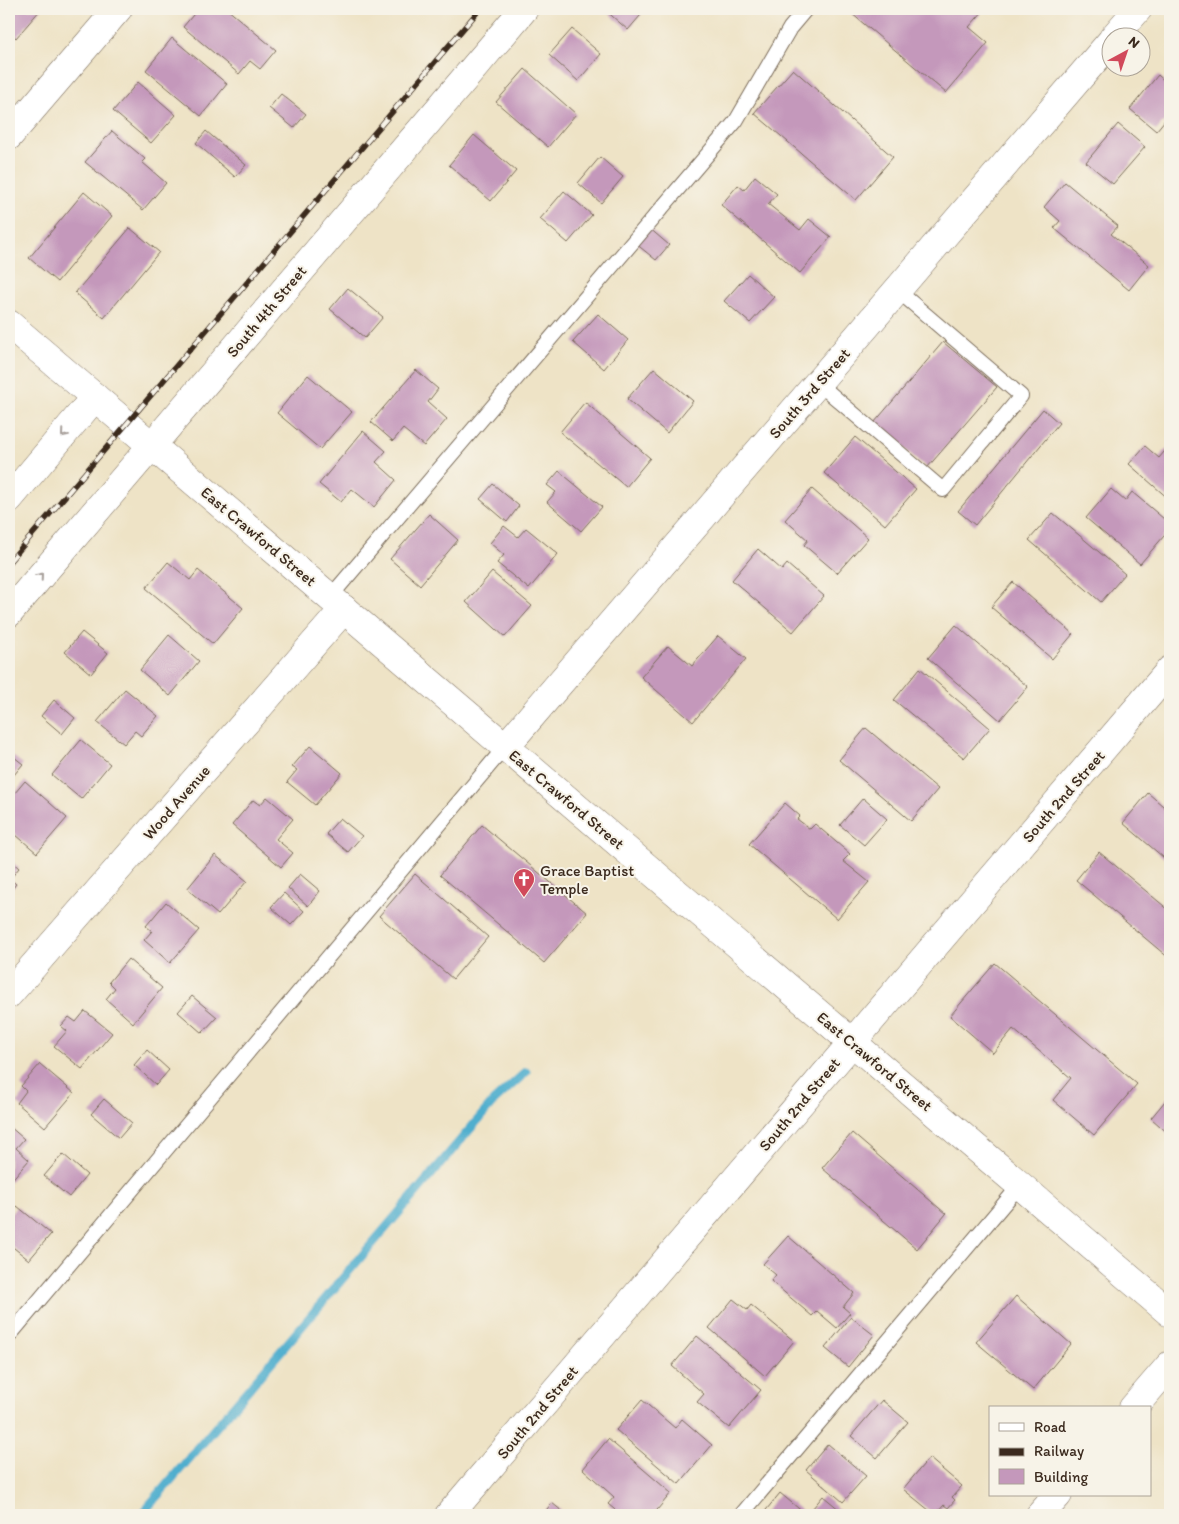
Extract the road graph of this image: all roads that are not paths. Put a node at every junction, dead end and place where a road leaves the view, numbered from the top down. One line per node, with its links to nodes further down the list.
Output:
1 (118, 9): 7 (street)
2 (524, 9): 12 (street, South 4th Street)
3 (806, 9): 14 (lane)
4 (1138, 9): 5 (street, South 3rd Street)
5 (1122, 28)
6 (1102, 51): 8 (street, South 3rd Street)
7 (9, 136)
8 (897, 290): 10 (street, South 3rd Street); 10 (lane)
9 (9, 324): 11 (street, East Crawford Street)
10 (818, 383): 17 (street, South 3rd Street)
11 (95, 397): 12 (street, East Crawford Street); 13 (street, one-way to 13)
12 (152, 445): 14 (street, East Crawford Street); 15 (street, South 4th Street, one-way to 12)
13 (9, 499)
14 (337, 603): 17 (street, East Crawford Street); 18 (street, Wood Avenue)
15 (9, 613)
16 (1170, 670): 19 (street, South 2nd Street)
17 (505, 746): 19 (street, East Crawford Street); 22 (lane)
18 (9, 994)
19 (852, 1042): 20 (street, East Crawford Street); 26 (street, South 2nd Street)
20 (1020, 1185): 21 (street, East Crawford Street); 27 (lane)
21 (1170, 1313)
22 (9, 1336)
23 (1170, 1365): 24 (street)
24 (1135, 1406)
25 (1057, 1496): 28 (street)
26 (450, 1515)
27 (741, 1515)
28 (1040, 1515)

